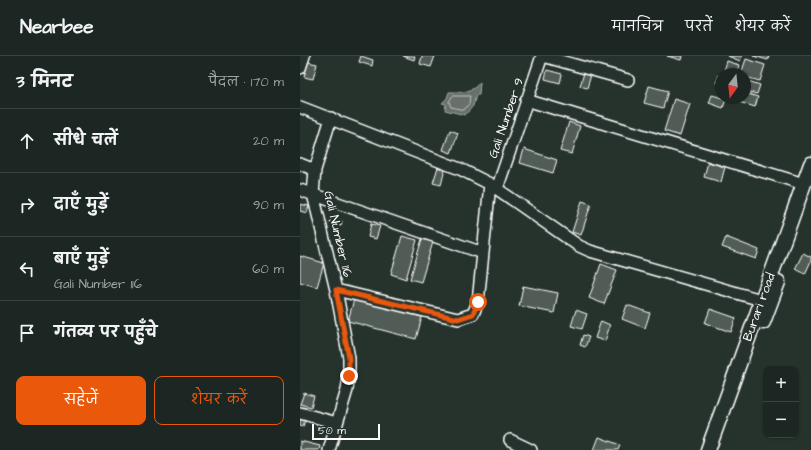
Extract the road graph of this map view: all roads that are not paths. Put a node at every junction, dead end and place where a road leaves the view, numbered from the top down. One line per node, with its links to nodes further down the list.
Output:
1 (304, 56): 3 (street)
2 (542, 56): 4 (street); 5 (street, Gali Number 9)
3 (300, 68)
4 (628, 80)
5 (526, 100): 11 (street, Gali Number 9); 12 (street)
6 (300, 107): 7 (street)
7 (331, 118): 10 (street, Gali Number 116); 11 (street)
8 (300, 164): 10 (street)
9 (811, 164): 12 (main road, Burari road)
10 (315, 170): 14 (street, Gali Number 116)
11 (493, 187): 15 (street, Gali Number 9); 17 (street)
12 (808, 187): 17 (main road, Burari road)
13 (300, 190): 14 (street)
14 (312, 194): 15 (street); 16 (street, Gali Number 116)
15 (483, 253): 16 (street, Gali Number 9)
16 (336, 290): 19 (street, Gali Number 116)
17 (766, 302): 23 (main road, Burari road); 24 (main road, Burari road)
18 (300, 413): 19 (street)
19 (337, 423): 21 (street, Gali Number 116)
20 (510, 440): 22 (street)
21 (329, 450)
22 (531, 450)
23 (708, 450)
24 (716, 450)

